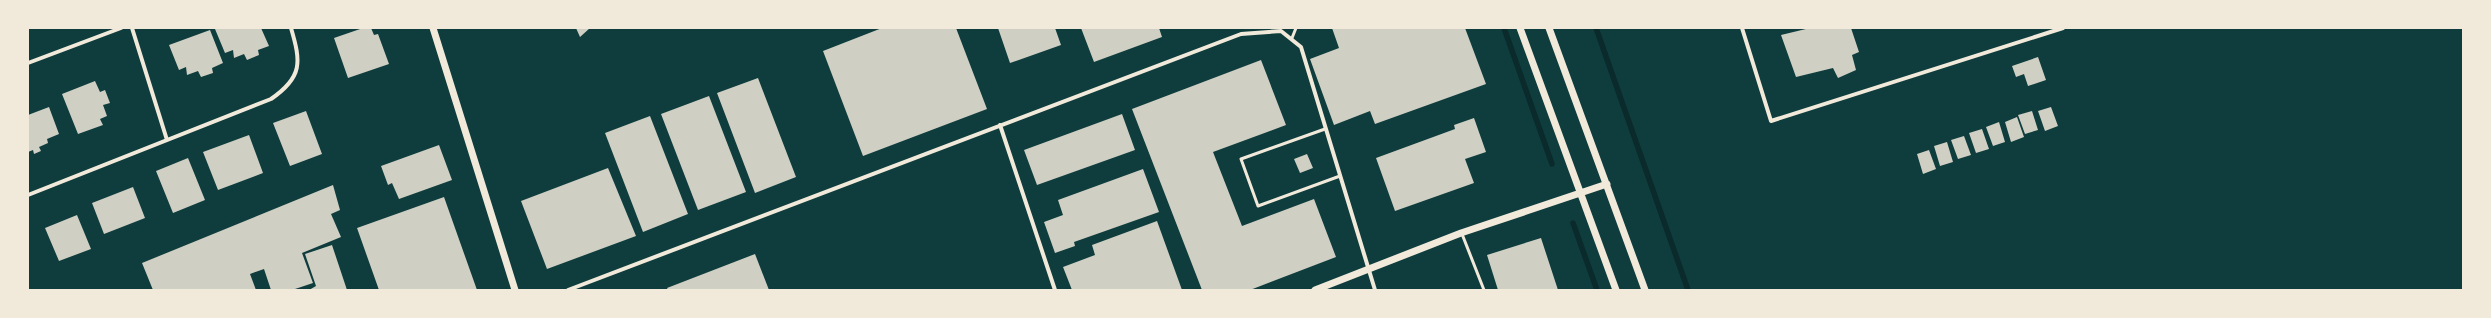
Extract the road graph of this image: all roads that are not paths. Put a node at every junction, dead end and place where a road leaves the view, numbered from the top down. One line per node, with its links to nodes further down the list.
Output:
1 (121, 28): 11 (street)
2 (132, 28): 14 (street)
3 (290, 28): 14 (street)
4 (433, 28): 21 (street)
5 (1296, 28): 10 (lane)
6 (1520, 28): 17 (street)
7 (1549, 28): 16 (street)
8 (1742, 28): 9 (street)
9 (2063, 28)
10 (1292, 38): 12 (street); 13 (street)
11 (28, 63)
12 (1000, 126): 22 (street); 23 (street)
13 (1325, 129): 15 (street); 15 (lane)
14 (167, 140): 18 (street)
15 (1340, 176): 20 (street)
16 (1607, 184): 17 (street); 28 (street)
17 (1581, 193): 19 (street); 27 (street)
18 (28, 195)
19 (1461, 233): 20 (street); 26 (lane)
20 (1368, 269): 24 (street); 25 (street)
21 (515, 290)
22 (568, 290)
23 (1055, 290)
24 (1315, 290)
25 (1376, 290)
26 (1484, 290)
27 (1616, 290)
28 (1644, 290)

